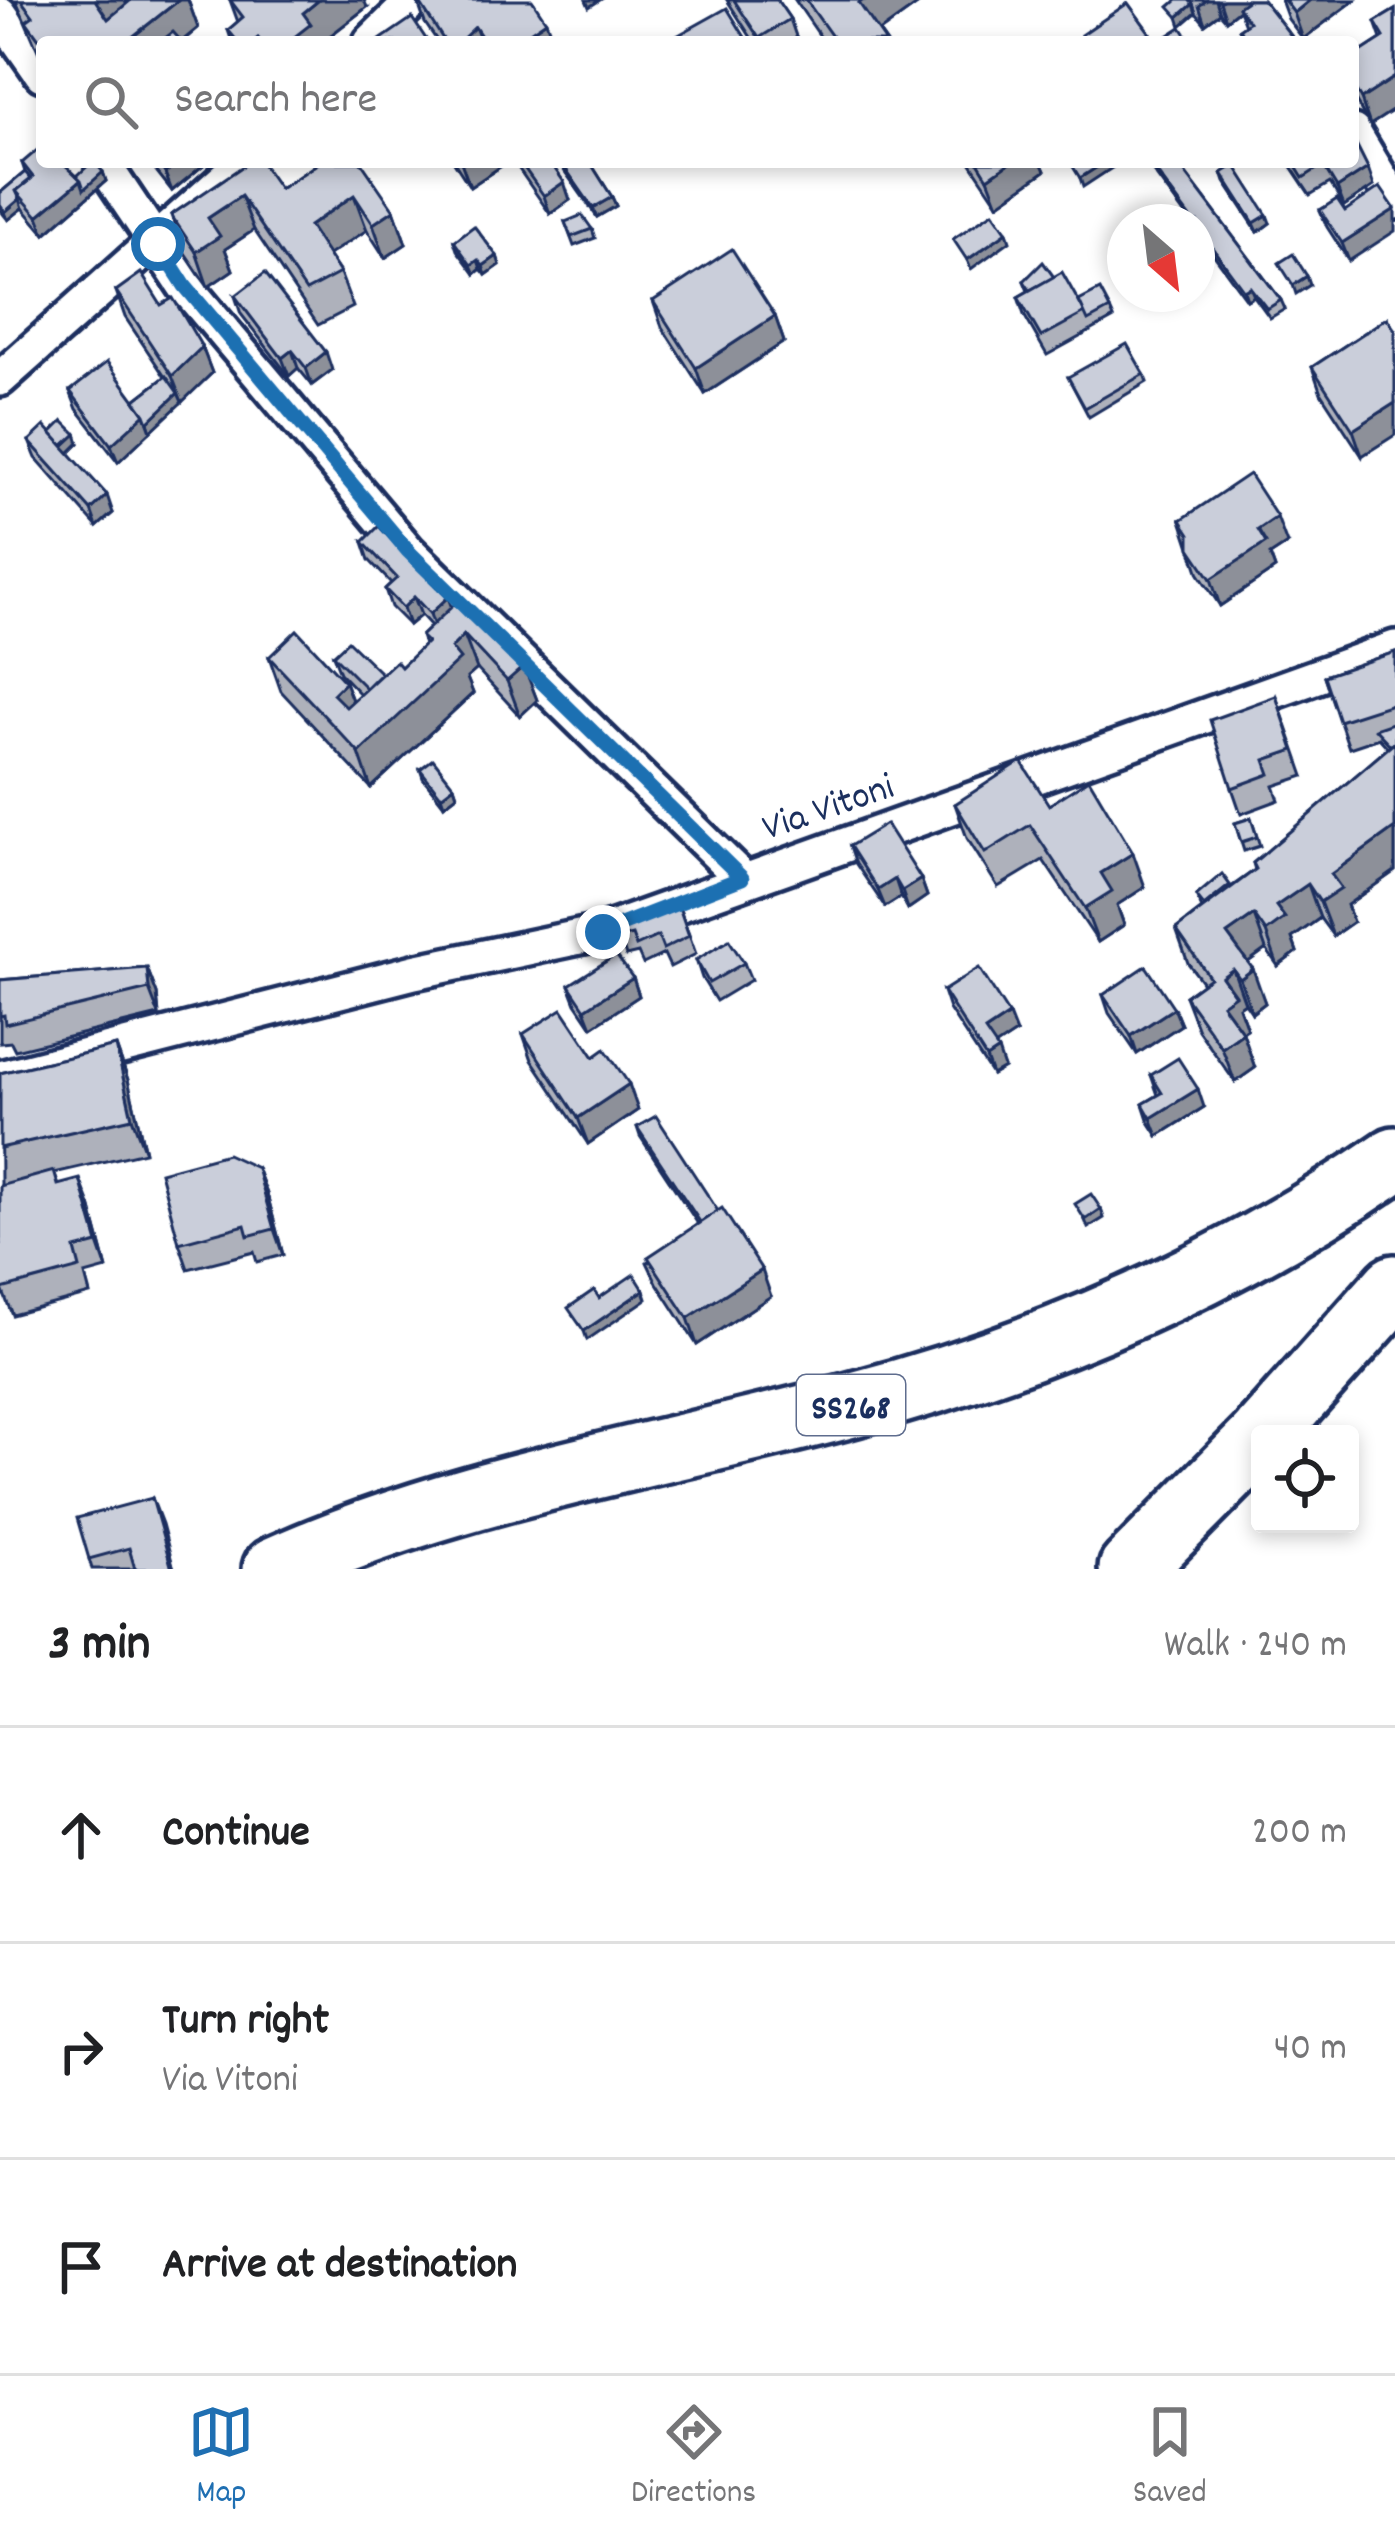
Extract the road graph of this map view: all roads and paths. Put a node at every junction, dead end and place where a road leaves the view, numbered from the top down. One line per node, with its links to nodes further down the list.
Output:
1 (414, 0): 3 (street)
2 (0, 14): 4 (street)
3 (377, 36)
4 (36, 65)
5 (1359, 142): 8 (street)
6 (106, 168): 9 (street)
7 (238, 168): 9 (street)
8 (1395, 202)
9 (158, 244): 10 (street); 12 (street)
10 (0, 379)
11 (1395, 648): 12 (street, Via Vitoni)
12 (742, 878): 13 (street, Via Vitoni)
13 (0, 1078)
14 (1395, 1159): 18 (highway, SS268)
15 (1389, 1294): 16 (highway)
16 (1272, 1425)
17 (1251, 1447): 19 (highway)
18 (275, 1569)
19 (1131, 1569)

